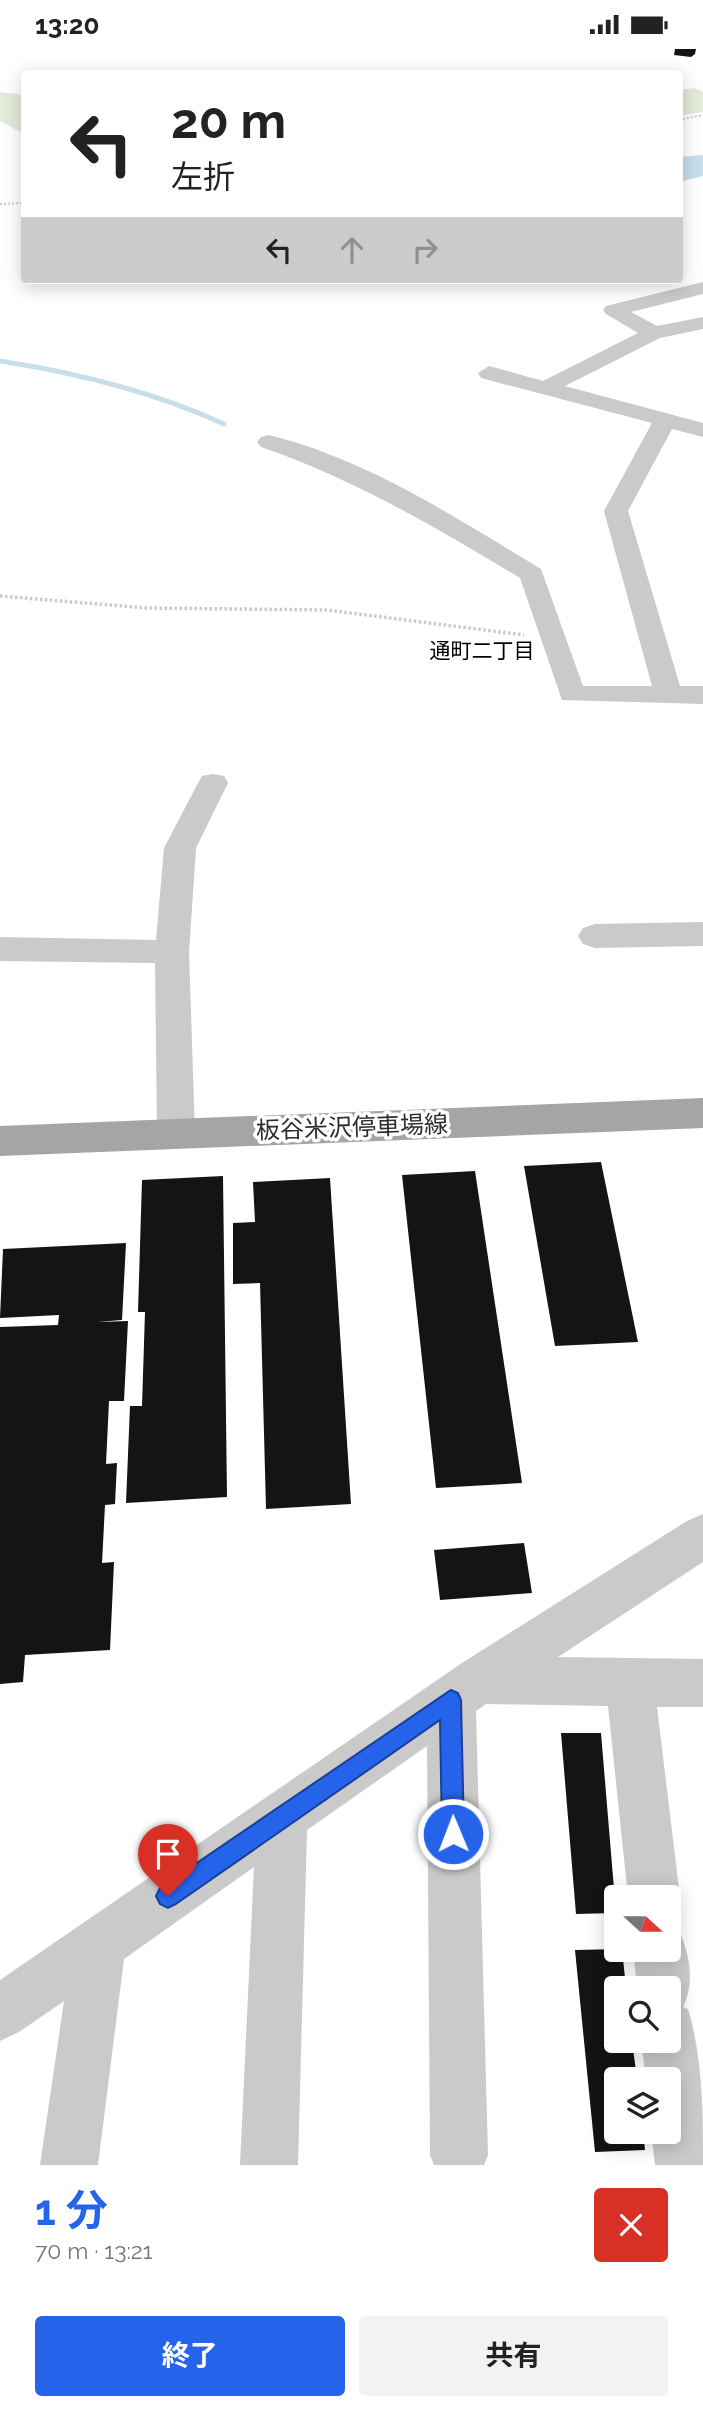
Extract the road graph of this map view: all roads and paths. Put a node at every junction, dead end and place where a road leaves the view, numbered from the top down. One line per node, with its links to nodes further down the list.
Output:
1 (703, 115): 2 (path)
2 (683, 119)
3 (21, 203): 4 (path)
4 (0, 204)
5 (703, 288): 7 (street)
6 (703, 323): 7 (street)
7 (654, 333): 9 (street)
8 (489, 373): 9 (street)
9 (545, 388): 10 (street)
10 (666, 421): 11 (street); 15 (street)
11 (703, 431)
12 (269, 442): 14 (street)
13 (0, 596): 14 (path)
14 (552, 638): 15 (street)
15 (669, 695): 16 (street)
16 (703, 695)
17 (213, 783): 21 (street)
18 (703, 934): 19 (street)
19 (595, 936)
20 (0, 949): 21 (street)
21 (172, 952): 23 (street)
22 (703, 1113): 23 (main road, 板谷米沢停車場線)
23 (176, 1134): 24 (main road, 板谷米沢停車場線)
24 (0, 1141)
25 (703, 1536): 28 (street)
26 (630, 1681): 27 (street); 28 (street); 30 (street)
27 (703, 1683)
28 (465, 1690): 29 (street); 34 (street)
29 (282, 1817): 31 (street); 36 (street)
30 (653, 1885)
31 (99, 1944): 32 (street); 35 (street)
32 (0, 2013)
33 (671, 2053): 37 (street)
34 (459, 2155)
35 (69, 2165)
36 (270, 2165)
37 (684, 2165)

